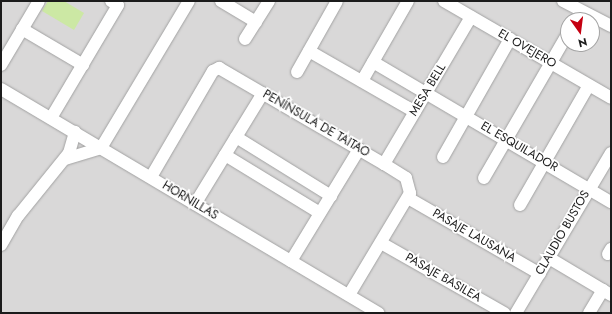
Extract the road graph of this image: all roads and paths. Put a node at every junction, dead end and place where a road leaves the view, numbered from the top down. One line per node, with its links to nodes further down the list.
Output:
1 (39, 1): 15 (street)
2 (189, 1): 37 (street)
3 (221, 1): 12 (street)
4 (269, 1): 12 (street)
5 (337, 1): 19 (street)
6 (408, 1): 20 (street)
7 (444, 1): 11 (street, EL OVEJERO)
8 (563, 1): 10 (street)
9 (114, 3): 23 (street)
10 (576, 12)
11 (471, 16): 17 (street, EL OVEJERO); 29 (street, MESA BELL)
12 (256, 22): 16 (street)
13 (600, 22): 14 (street)
14 (611, 26)
15 (22, 29): 22 (street); 23 (street)
16 (246, 39)
17 (510, 40): 21 (street, EL OVEJERO); 32 (street)
18 (560, 47): 21 (street)
19 (309, 51): 24 (street); 25 (street)
20 (373, 62): 25 (street); 29 (street, EL ESQUILADOR)
21 (551, 63): 26 (street, EL OVEJERO); 36 (street)
22 (1, 65)
23 (83, 65): 33 (street)
24 (297, 72)
25 (362, 81): 31 (street)
26 (589, 85): 30 (street, EL OVEJERO); 43 (street)
27 (2, 91): 33 (street, HORNILLAS)
28 (263, 92): 35 (street); 38 (street, PENÍNSULA DE TAITAO); 45 (street, PENÍNSULA DE TAITAO)
29 (426, 93): 31 (street, MESA BELL); 32 (street, EL ESQUILADOR)
30 (611, 98)
31 (415, 112): 44 (street, MESA BELL)
32 (466, 116): 36 (street, EL ESQUILADOR); 41 (street)
33 (51, 118): 34 (street, HORNILLAS)
34 (75, 132): 37 (street, HORNILLAS); 42 (street)
35 (236, 138): 40 (street); 48 (street)
36 (506, 140): 43 (street, EL ESQUILADOR); 46 (street)
37 (101, 148): 42 (street); 45 (street, HORNILLAS)
38 (359, 149): 44 (street, PENÍNSULA DE TAITAO); 48 (street)
39 (611, 153): 47 (street, CLAUDIO BUSTOS)
40 (225, 155): 51 (street); 53 (street)
41 (443, 157)
42 (65, 159): 55 (street)
43 (545, 163): 47 (street, EL ESQUILADOR); 52 (street)
44 (384, 164): 49 (street, PENÍNSULA DE TAITAO)
45 (151, 177): 51 (street, HORNILLAS)
46 (484, 178)
47 (589, 189): 50 (street, EL ESQUILADOR); 56 (street, CLAUDIO BUSTOS)
48 (331, 196): 53 (street)
49 (408, 198): 54 (street); 58 (street, PASAJE LAUSANA)
50 (611, 202)
51 (196, 204): 57 (street, HORNILLAS)
52 (520, 205)
53 (320, 213): 57 (street)
54 (381, 243): 60 (street); 62 (street, PASAJE BASILEA)
55 (1, 245)
56 (549, 258): 58 (street, CLAUDIO BUSTOS); 59 (street)
57 (291, 261): 60 (street, HORNILLAS)
58 (540, 274): 63 (street, CLAUDIO BUSTOS)
59 (607, 292): 64 (street)
60 (349, 295): 61 (street, HORNILLAS)
61 (378, 313)
62 (504, 313)
63 (516, 313)
64 (589, 313)

